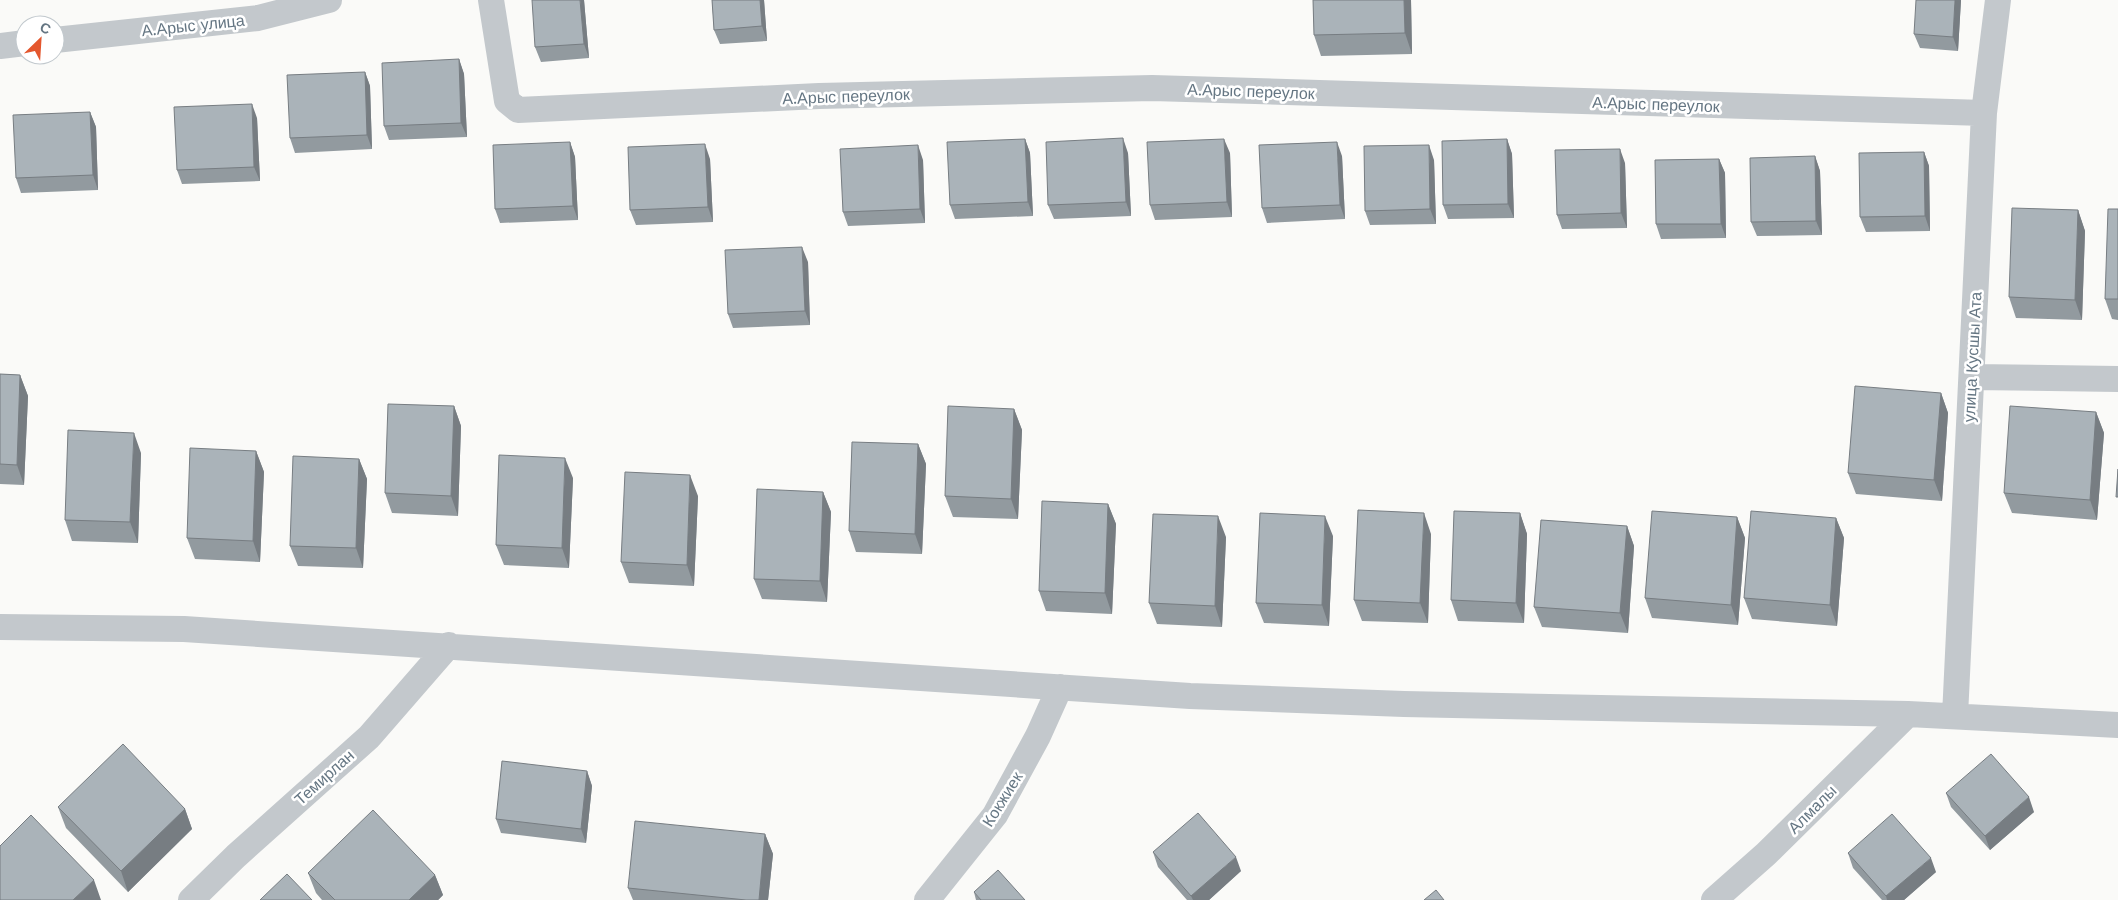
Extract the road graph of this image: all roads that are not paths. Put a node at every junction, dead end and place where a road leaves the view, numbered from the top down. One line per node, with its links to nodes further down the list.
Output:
1 (329, 0): 4 (street, А.Арыс улица)
2 (491, 0): 7 (street, А.Арыс переулок)
3 (1998, 0): 7 (street, улица Кусшы Ата)
4 (65, 39)
5 (15, 44): 6 (street)
6 (0, 46)
7 (1984, 112): 8 (street, улица Кусшы Ата)
8 (1972, 377): 9 (street); 14 (street, улица Кусшы Ата)
9 (2118, 379)
10 (0, 626): 11 (street)
11 (449, 645): 12 (street); 16 (street, Темирлан)
12 (1060, 687): 13 (street); 17 (street, Кокжиек)
13 (1908, 714): 14 (street); 18 (street, Алмалы)
14 (1955, 716): 15 (street)
15 (2118, 725)
16 (191, 900)
17 (926, 900)
18 (1714, 900)

